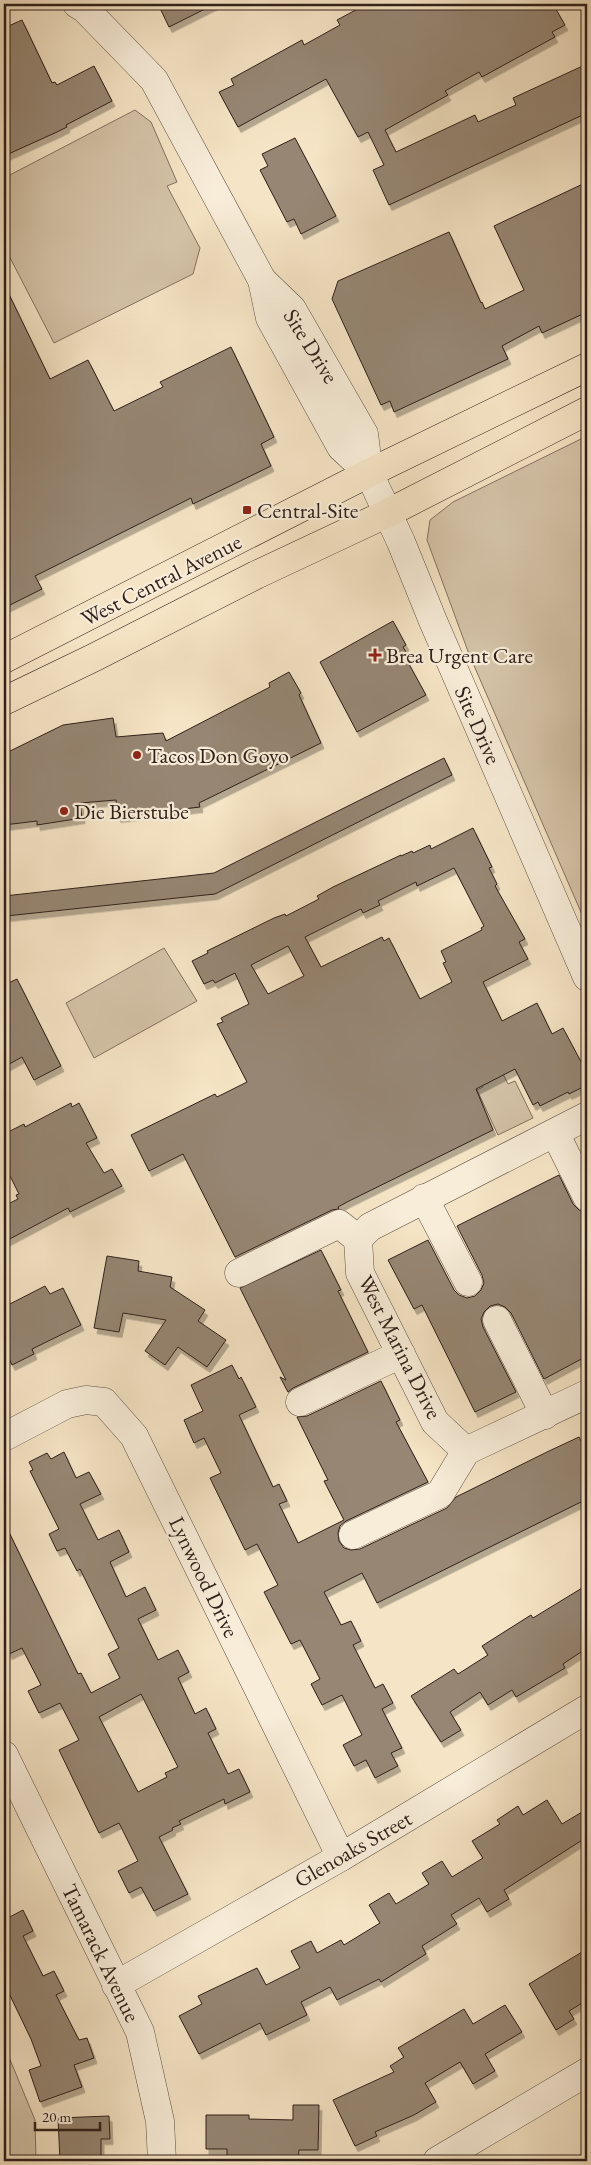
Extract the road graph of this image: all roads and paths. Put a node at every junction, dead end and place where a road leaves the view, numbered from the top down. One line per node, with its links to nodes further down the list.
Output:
1 (77, 4): 4 (street, Site Drive)
2 (587, 367): 4 (main road, West Central Avenue)
3 (587, 411): 5 (main road, West Central Avenue)
4 (369, 473): 5 (street, Site Drive); 6 (main road, West Central Avenue)
5 (388, 513): 7 (main road, West Central Avenue); 8 (street, Site Drive)
6 (4, 659)
7 (4, 701)
8 (587, 977)
9 (587, 1116): 10 (street)
10 (555, 1133): 11 (street); 12 (street)
11 (424, 1198): 13 (street); 15 (street)
12 (587, 1198)
13 (358, 1239): 14 (street); 17 (street, West Marina Drive)
14 (239, 1274)
15 (468, 1282)
16 (497, 1320): 20 (street)
17 (401, 1354): 19 (street); 22 (street, West Marina Drive)
18 (587, 1394): 20 (street)
19 (300, 1402)
20 (545, 1415): 22 (street)
21 (4, 1437): 26 (street, Lynwood Drive)
22 (466, 1452): 23 (street)
23 (353, 1535)
24 (587, 1709): 26 (street, Glenoaks Street)
25 (4, 1755): 27 (street, Tamarack Avenue)
26 (340, 1857): 27 (street, Glenoaks Street)
27 (116, 1985): 29 (street, Tamarack Avenue)
28 (587, 2072): 30 (street)
29 (162, 2161)
30 (436, 2161)

